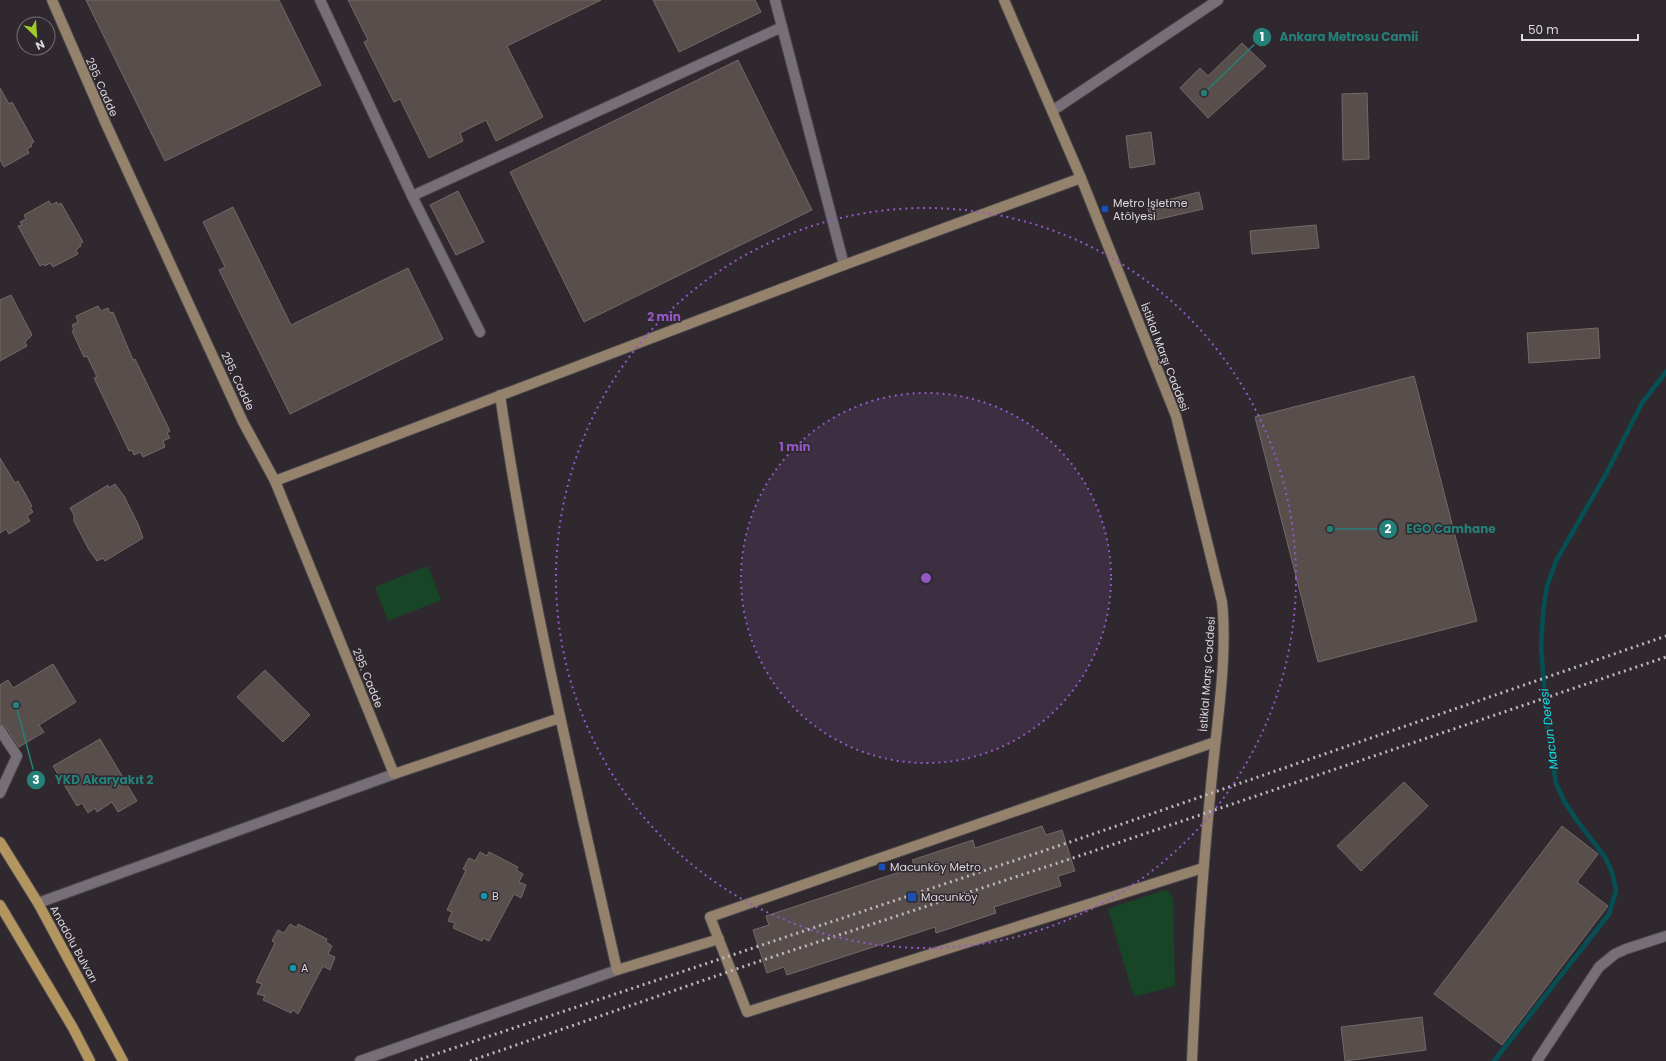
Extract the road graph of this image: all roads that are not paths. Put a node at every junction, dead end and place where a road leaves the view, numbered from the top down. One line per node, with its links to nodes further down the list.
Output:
1 (52, 0): 13 (street, 295. Cadde)
2 (320, 0): 9 (street)
3 (775, 0): 6 (street)
4 (1004, 0): 7 (street, İstiklal Marşı Caddesi)
5 (1218, 0): 7 (street)
6 (782, 27): 9 (street); 10 (street)
7 (1052, 111): 8 (street, İstiklal Marşı Caddesi)
8 (1081, 178): 10 (street); 16 (street, İstiklal Marşı Caddesi)
9 (412, 196): 11 (street)
10 (844, 265): 12 (street)
11 (480, 332)
12 (500, 395): 13 (street); 14 (street)
13 (275, 480): 17 (street, 295. Cadde)
14 (560, 718): 17 (street); 25 (street)
15 (0, 730): 18 (street)
16 (1215, 742): 20 (street, İstiklal Marşı Caddesi); 24 (street)
17 (394, 774): 21 (street)
18 (0, 793)
19 (0, 842): 21 (main road, Anadolu Bulvarı)
20 (1203, 868): 24 (street); 29 (street, İstiklal Marşı Caddesi)
21 (38, 903): 27 (main road, Anadolu Bulvarı)
22 (1, 908): 26 (main road)
23 (1666, 936): 30 (street)
24 (719, 939): 25 (street)
25 (617, 970): 28 (street)
26 (90, 1061)
27 (123, 1061)
28 (360, 1061)
29 (1192, 1061)
30 (1537, 1061)

